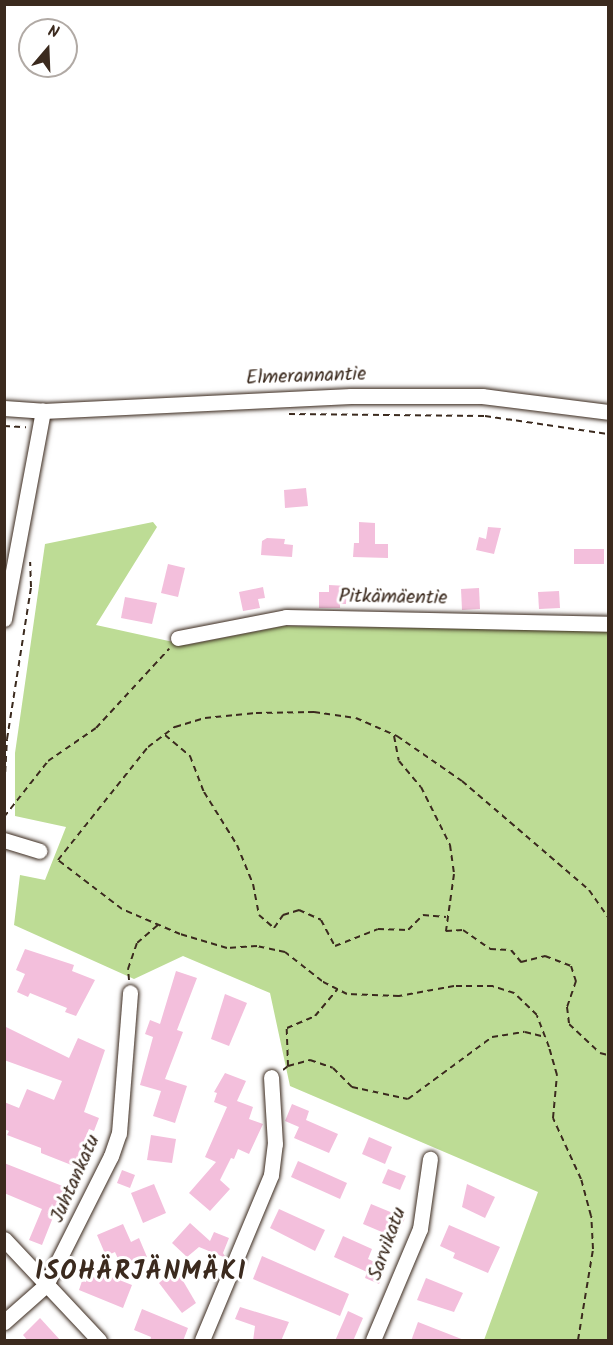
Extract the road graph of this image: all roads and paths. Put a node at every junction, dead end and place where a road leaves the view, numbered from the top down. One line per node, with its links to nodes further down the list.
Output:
1 (4, 408): 2 (street, Elmerannantie)
2 (43, 411): 3 (street, Elmerannantie); 6 (street)
3 (609, 412)
4 (285, 414): 7 (path)
5 (4, 426): 6 (path)
6 (40, 428): 9 (street)
7 (609, 434)
8 (29, 554): 14 (path)
9 (4, 619)
10 (609, 624): 11 (street, Pitkämäentie)
11 (178, 638): 15 (path)
12 (165, 735): 13 (path); 18 (path); 20 (path)
13 (393, 735): 18 (path); 19 (path)
14 (4, 793)
15 (4, 817)
16 (4, 840): 17 (street)
17 (39, 851)
18 (446, 917): 24 (path)
19 (609, 917)
20 (158, 925): 21 (path); 22 (path)
21 (338, 989): 23 (path); 25 (path)
22 (130, 992): 29 (street, Juhtankatu)
23 (545, 1036): 25 (path); 34 (path)
24 (609, 1055)
25 (288, 1066): 26 (path)
26 (271, 1077): 32 (street)
27 (430, 1159): 33 (street, Sarvikatu)
28 (4, 1239): 29 (street)
29 (46, 1285): 30 (street, Juhtankatu); 31 (street)
30 (4, 1322)
31 (99, 1341)
32 (202, 1341)
33 (373, 1341)
34 (578, 1341)

